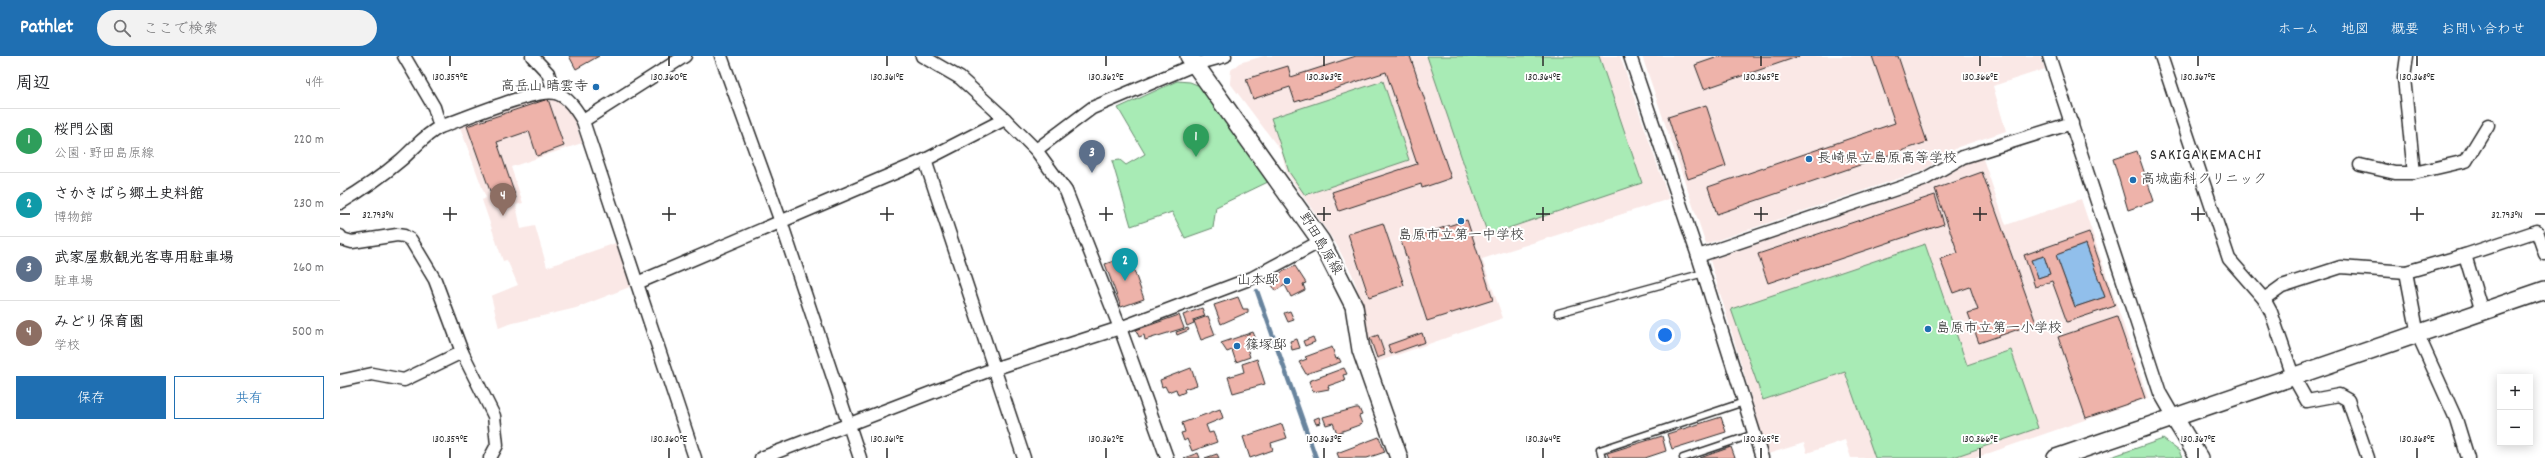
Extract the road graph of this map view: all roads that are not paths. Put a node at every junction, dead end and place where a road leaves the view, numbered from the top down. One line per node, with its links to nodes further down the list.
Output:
1 (404, 56): 17 (street)
2 (532, 56): 12 (street)
3 (685, 56): 14 (street)
4 (721, 56): 23 (street)
5 (922, 56): 13 (street)
6 (1225, 56): 11 (street)
7 (1630, 56): 28 (street)
8 (2048, 56): 15 (street)
9 (2160, 56): 33 (street)
10 (2407, 56): 21 (street)
11 (1192, 60): 18 (street); 25 (street, 野田島原線)
12 (554, 92): 14 (street); 17 (street)
13 (1005, 119): 18 (street); 19 (street)
14 (583, 121): 31 (street)
15 (2072, 123): 28 (street); 43 (street)
16 (2488, 125): 21 (street)
17 (440, 127): 22 (street)
18 (1036, 150): 36 (street)
19 (925, 160): 23 (street); 39 (street)
20 (2360, 165): 21 (street)
21 (2414, 173)
22 (340, 203)
23 (781, 222): 31 (street); 44 (street)
24 (340, 236): 38 (street)
25 (1321, 241): 36 (street); 52 (street, 野田島原線)
26 (2545, 254): 27 (street)
27 (2465, 255): 29 (street); 34 (street)
28 (1698, 256): 30 (street)
29 (2406, 272): 33 (street); 37 (street)
30 (1704, 273): 35 (lane); 42 (street)
31 (637, 283): 47 (street)
32 (2545, 290): 34 (street)
33 (2264, 299): 40 (street)
34 (2482, 312): 37 (street)
35 (1558, 313)
36 (1120, 328): 39 (street); 51 (street)
37 (2418, 335): 40 (street); 59 (street)
38 (462, 352): 41 (street); 46 (street)
39 (993, 369): 44 (street); 50 (street)
40 (2293, 376): 43 (street); 58 (street)
41 (340, 381)
42 (1744, 402): 45 (street); 53 (lane)
43 (2175, 419): 56 (street); 57 (street)
44 (849, 426): 48 (street); 49 (street)
45 (1754, 434): 54 (lane); 55 (street)
46 (490, 458)
47 (695, 458)
48 (761, 458)
49 (860, 458)
50 (1024, 458)
51 (1167, 458)
52 (1399, 458)
53 (1602, 458)
54 (1684, 458)
55 (1762, 458)
56 (2056, 458)
57 (2199, 458)
58 (2368, 458)
59 (2468, 458)

